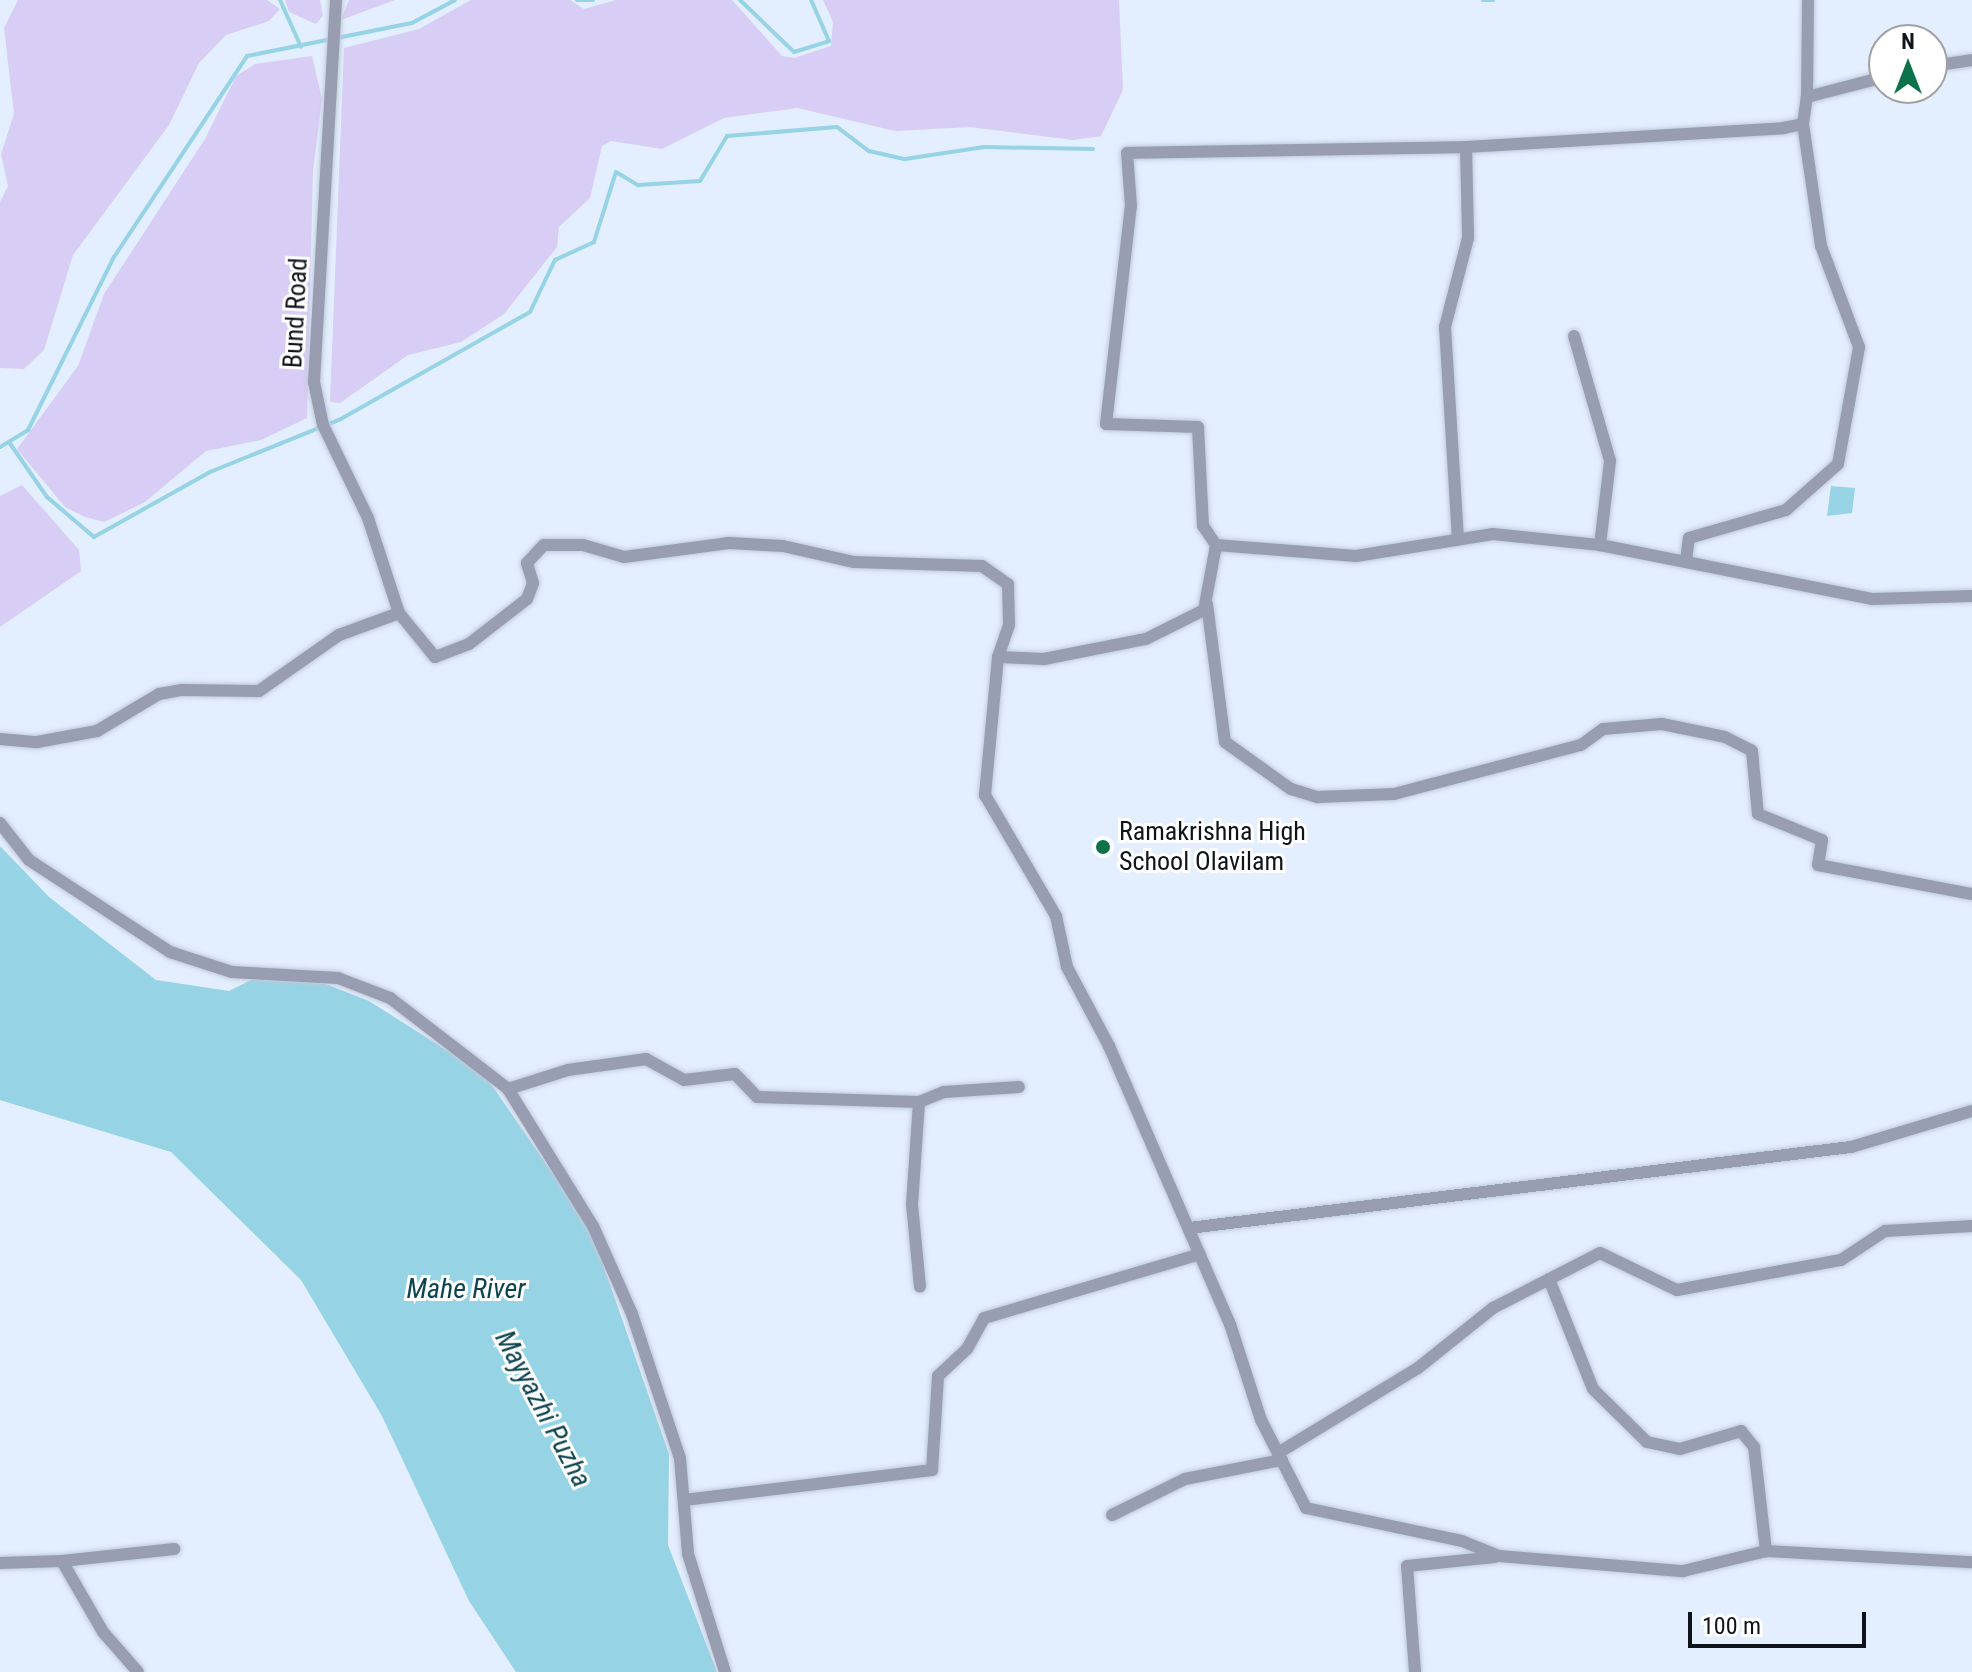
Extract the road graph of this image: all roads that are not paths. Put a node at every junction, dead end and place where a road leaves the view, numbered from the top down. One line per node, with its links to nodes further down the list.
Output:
1 (336, 0): 16 (street, Bund Road)
2 (1808, 0): 6 (street)
3 (1972, 60): 4 (street)
4 (1948, 64)
5 (1868, 81): 6 (street)
6 (1807, 97): 7 (street)
7 (1803, 124): 8 (street); 13 (street)
8 (1466, 147): 10 (street); 11 (street)
9 (1574, 336): 12 (street)
10 (1458, 537): 11 (street); 12 (street)
11 (1216, 545): 15 (street)
12 (1600, 545): 13 (street)
13 (1686, 561): 14 (street)
14 (1972, 596)
15 (1207, 604): 17 (street); 20 (street)
16 (399, 613): 17 (street, Bund Road); 18 (street)
17 (998, 657): 26 (street)
18 (0, 739)
19 (0, 823): 22 (street)
20 (1972, 894)
21 (1019, 1087): 23 (street)
22 (508, 1089): 23 (street); 31 (street)
23 (919, 1102): 29 (street)
24 (1972, 1111): 26 (street)
25 (1972, 1226): 28 (street)
26 (1189, 1228): 27 (street)
27 (1200, 1254): 30 (street); 31 (street)
28 (1549, 1279): 30 (street); 34 (street)
29 (920, 1287)
30 (1280, 1456): 32 (street); 35 (street)
31 (684, 1500): 40 (street)
32 (1112, 1515)
33 (174, 1549): 36 (street)
34 (1766, 1551): 35 (street); 37 (street)
35 (1499, 1556): 41 (street)
36 (62, 1561): 38 (street); 39 (street)
37 (1972, 1562)
38 (0, 1563)
39 (138, 1672)
40 (725, 1672)
41 (1415, 1672)

